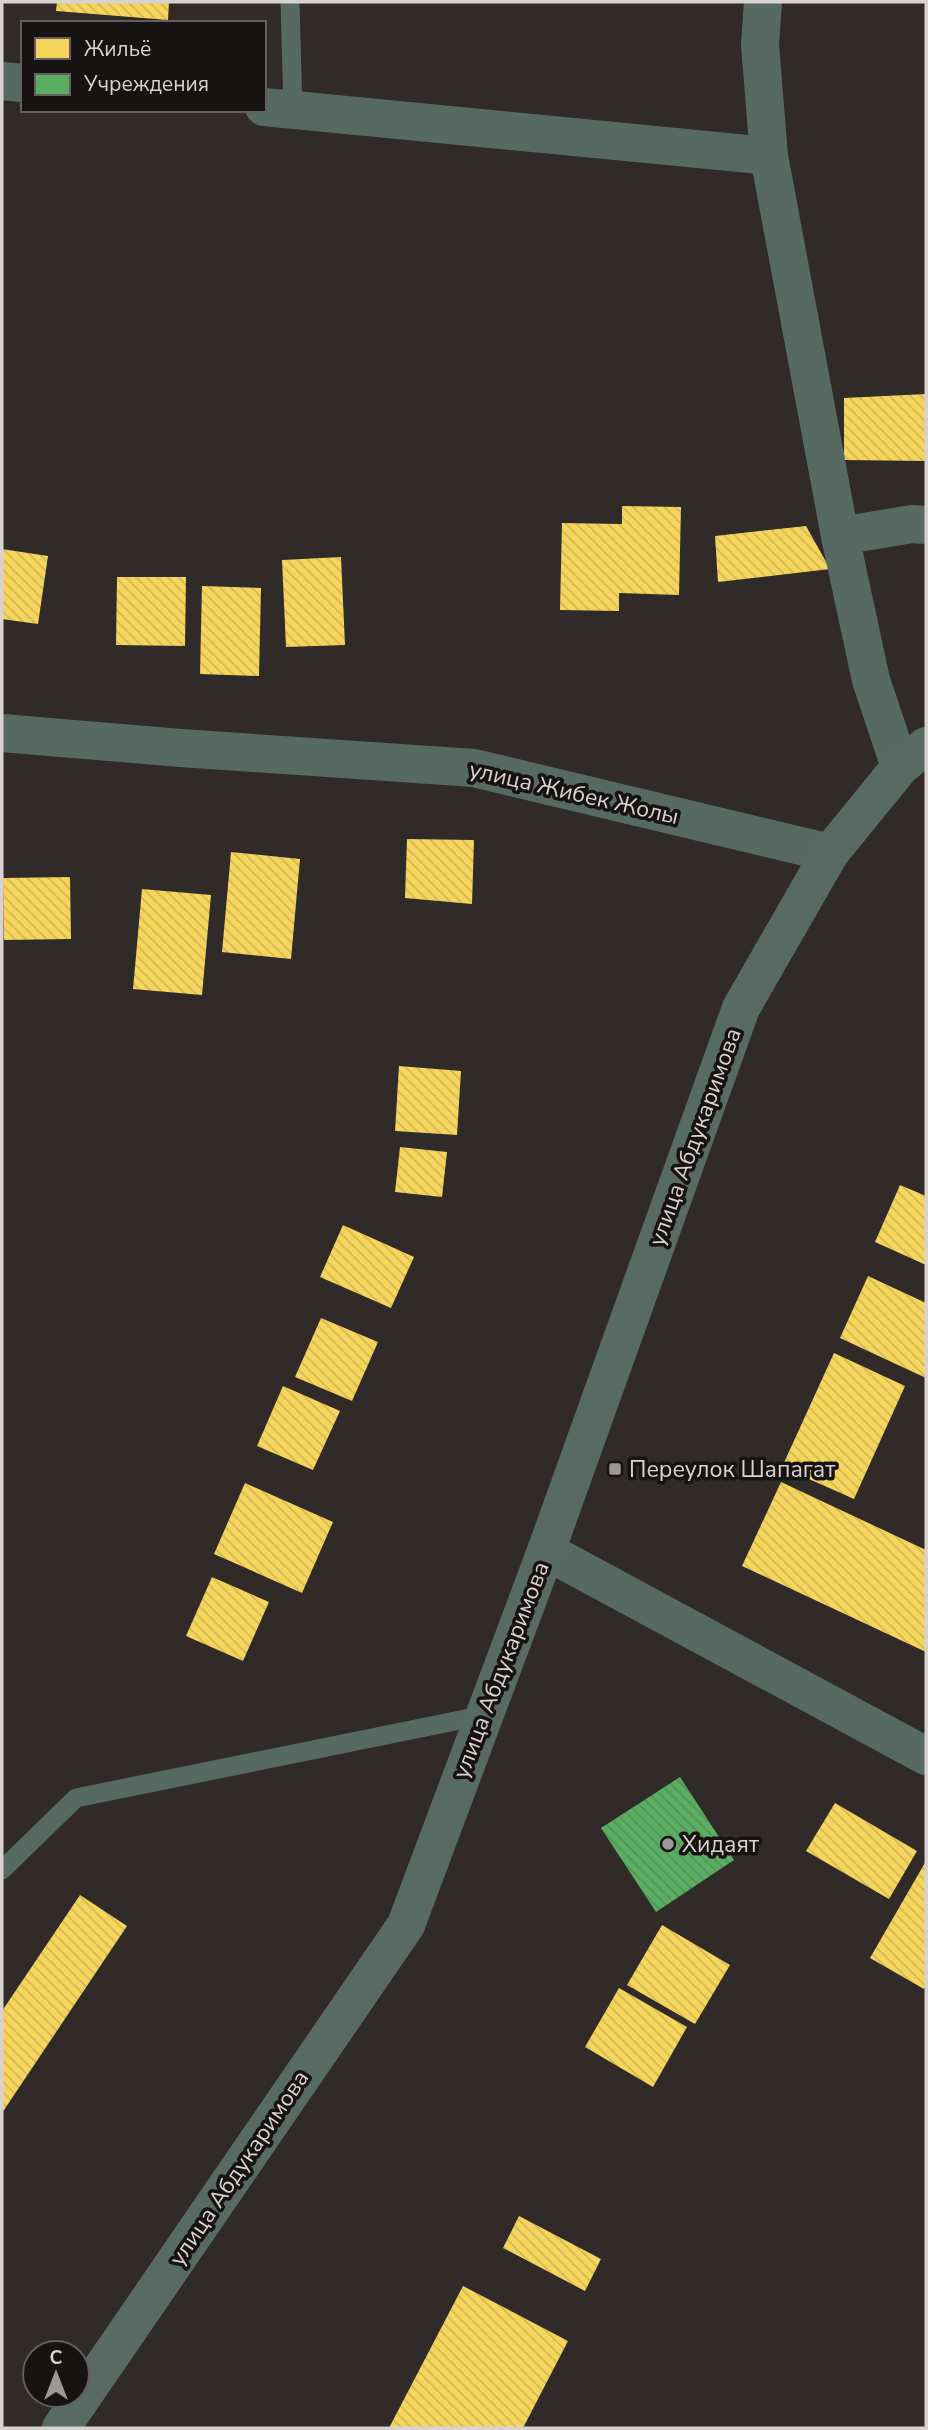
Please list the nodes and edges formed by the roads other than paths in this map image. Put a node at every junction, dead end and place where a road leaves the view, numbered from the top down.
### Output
1 (290, 2) edge
2 (763, 2) edge
3 (2, 81) edge
4 (21, 83) edge
5 (279, 108) edge
6 (769, 156) junction
7 (926, 525) edge
8 (839, 536) junction
9 (2, 733) edge
10 (913, 757) edge
11 (830, 853) junction
12 (546, 1551) junction
13 (485, 1715) junction
14 (926, 1756) edge
15 (2, 1870) edge
16 (61, 2428) edge

1 - 5 lane
2 - 6 street
3 - 4 street
5 - 6 street
6 - 8 street
7 - 8 street
8 - 10 street
9 - 11 street, улица Жибек Жолы
10 - 11 main road
11 - 12 main road, улица Абдукаримова
12 - 13 main road, улица Абдукаримова
12 - 14 street
13 - 15 lane
13 - 16 main road, улица Абдукаримова

